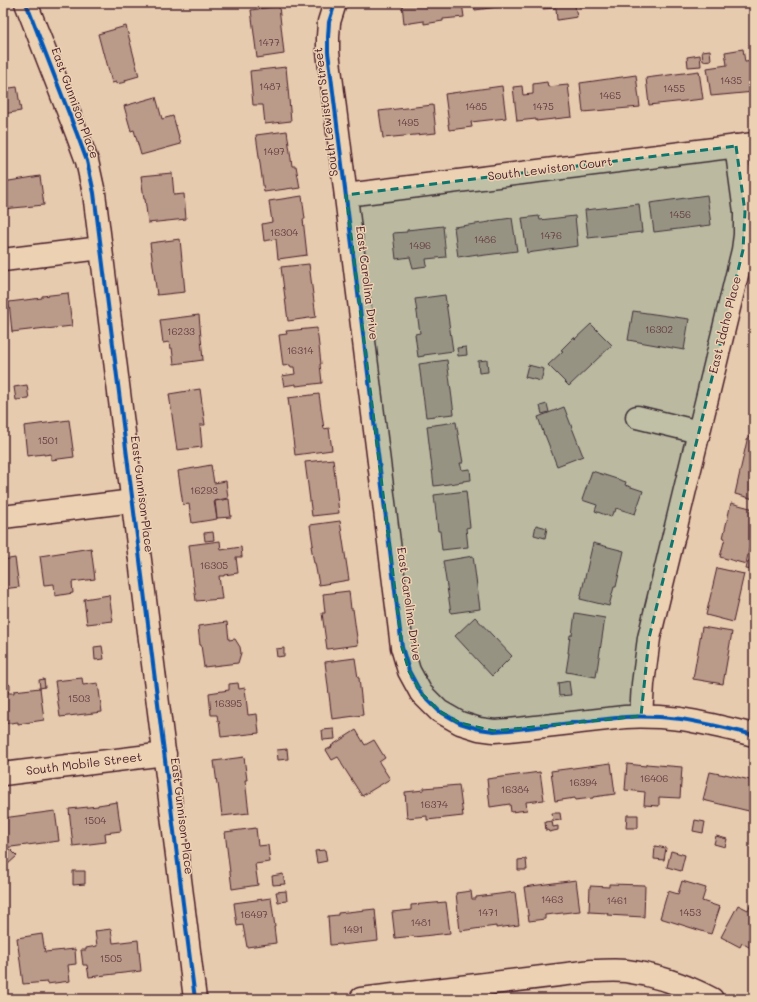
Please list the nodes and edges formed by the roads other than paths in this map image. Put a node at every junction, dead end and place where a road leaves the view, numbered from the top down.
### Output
1 (26, 3) edge
2 (335, 3) edge
3 (745, 145) edge
4 (346, 195) junction
5 (101, 248) junction
6 (3, 260) edge
7 (637, 417) dead end
8 (699, 432) junction
9 (133, 501) junction
10 (3, 517) edge
11 (641, 716) junction
12 (754, 735) edge
13 (165, 754) junction
14 (3, 774) edge
15 (195, 999) edge
16 (360, 999) edge
17 (712, 999) edge

1 - 5 street, East Gunnison Place
2 - 4 street, South Lewiston Street
3 - 4 street, South Lewiston Court
3 - 8 street, East Idaho Place
4 - 11 street, East Carolina Drive
5 - 6 street
5 - 9 street, East Gunnison Place
7 - 8 street
8 - 11 street, East Idaho Place
9 - 10 street
9 - 13 street, East Gunnison Place
11 - 12 street, East Carolina Drive
13 - 14 street, South Mobile Street
13 - 15 street, East Gunnison Place
16 - 17 street

